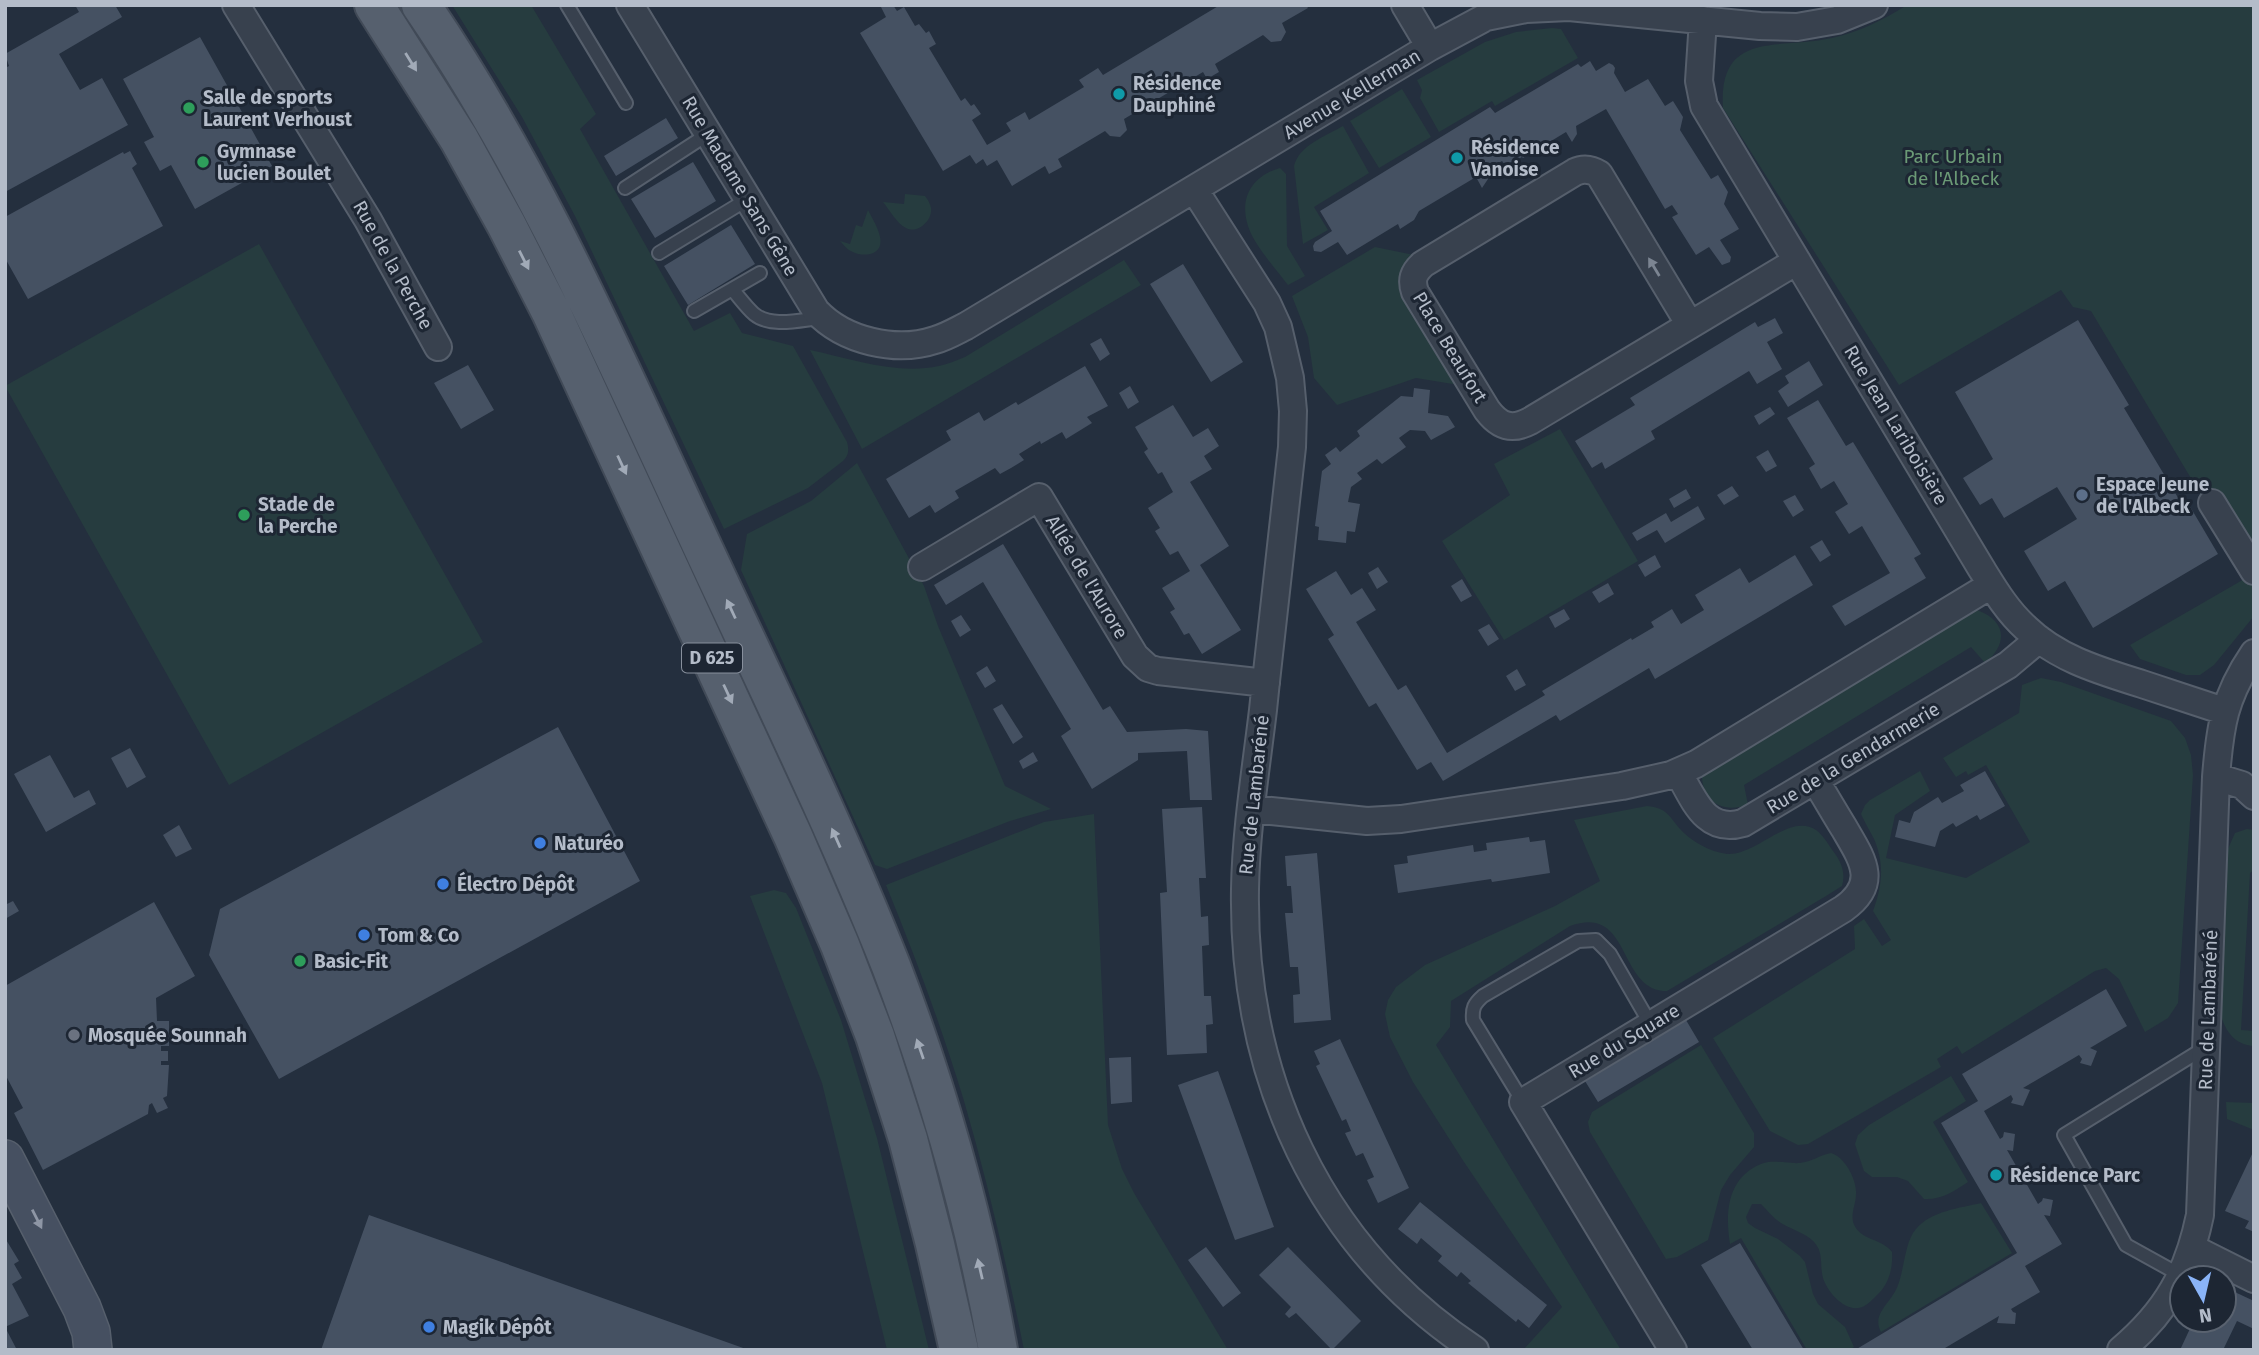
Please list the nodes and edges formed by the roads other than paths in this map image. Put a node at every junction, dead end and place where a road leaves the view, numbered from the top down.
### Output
1 (236, 5) edge
2 (374, 5) edge
3 (421, 5) edge
4 (567, 5) edge
5 (630, 5) edge
6 (1405, 5) edge
7 (1874, 5) edge
8 (1703, 20) junction
9 (1430, 47) junction
10 (626, 103) dead end
11 (708, 134) junction
12 (625, 188) dead end
13 (1194, 189) junction
14 (748, 199) junction
15 (659, 253) dead end
16 (1797, 261) junction
17 (760, 273) dead end
18 (732, 289) junction
19 (694, 310) dead end
20 (822, 318) junction
21 (1689, 325) junction
22 (872, 341) joint
23 (438, 347) dead end
24 (2212, 503) dead end
25 (922, 567) dead end
26 (2254, 571) edge
27 (1992, 584) junction
28 (2039, 639) junction
29 (2254, 653) edge
30 (1266, 683) junction
31 (2224, 711) junction
32 (1678, 772) junction
33 (2216, 777) junction
34 (1815, 780) junction
35 (2254, 796) edge
36 (1252, 809) junction
37 (1651, 1025) junction
38 (2206, 1046) junction
39 (1523, 1102) junction
40 (5, 1159) edge
41 (2192, 1248) junction
42 (2186, 1264) edge
43 (2168, 1268) edge
44 (2254, 1279) edge
45 (2168, 1299) edge
46 (93, 1350) edge
47 (959, 1350) edge
48 (998, 1350) edge
49 (1475, 1350) edge
50 (1673, 1350) edge
51 (2121, 1350) edge

1 - 23 street, Rue de la Perche
2 -> 47 main road, D 625
48 -> 3 main road, D 625
4 - 10 lane
5 - 11 street, Rue Madame Sans Gêne
6 - 9 street
7 - 8 street, Avenue Kellerman
8 - 9 street, Avenue Kellerman
8 - 16 street, Rue Jean Lariboisière
9 - 13 street, Avenue Kellerman
11 - 12 lane
11 - 14 street, Rue Madame Sans Gêne
13 - 22 street, Avenue Kellerman
13 - 30 street, Rue de Lambaréné
14 - 15 lane
14 - 20 street, Rue Madame Sans Gêne
16 - 21 street, Place Beaufort
16 - 27 street, Rue Jean Lariboisière
17 - 18 lane
18 - 19 lane
18 - 20 lane
20 - 22 street, Rue Madame Sans Gêne
21 -> 21 street, Place Beaufort
24 - 26 street
25 - 30 street, Allée de l'Aurore
27 - 28 street, Rue Jean Lariboisière
27 - 32 street
28 - 31 street, Rue Jean Lariboisière
28 - 34 street, Rue de la Gendarmerie
29 - 31 street, Rue de Lambaréné
30 - 36 street, Rue de Lambaréné
31 - 33 street, Rue de Lambaréné
32 - 34 street, Rue de la Gendarmerie
32 - 36 street
33 - 35 street
33 - 38 street, Rue de Lambaréné
34 - 37 street, Rue du Square
36 - 49 street, Rue de Lambaréné
37 - 39 street, Rue du Square
37 - 39 lane
38 - 41 street, Rue de Lambaréné
38 - 43 lane
39 - 50 street
40 -> 46 street
41 - 42 street, Rue de Lambaréné
41 - 44 street
45 - 51 street, Rue de Lambaréné

